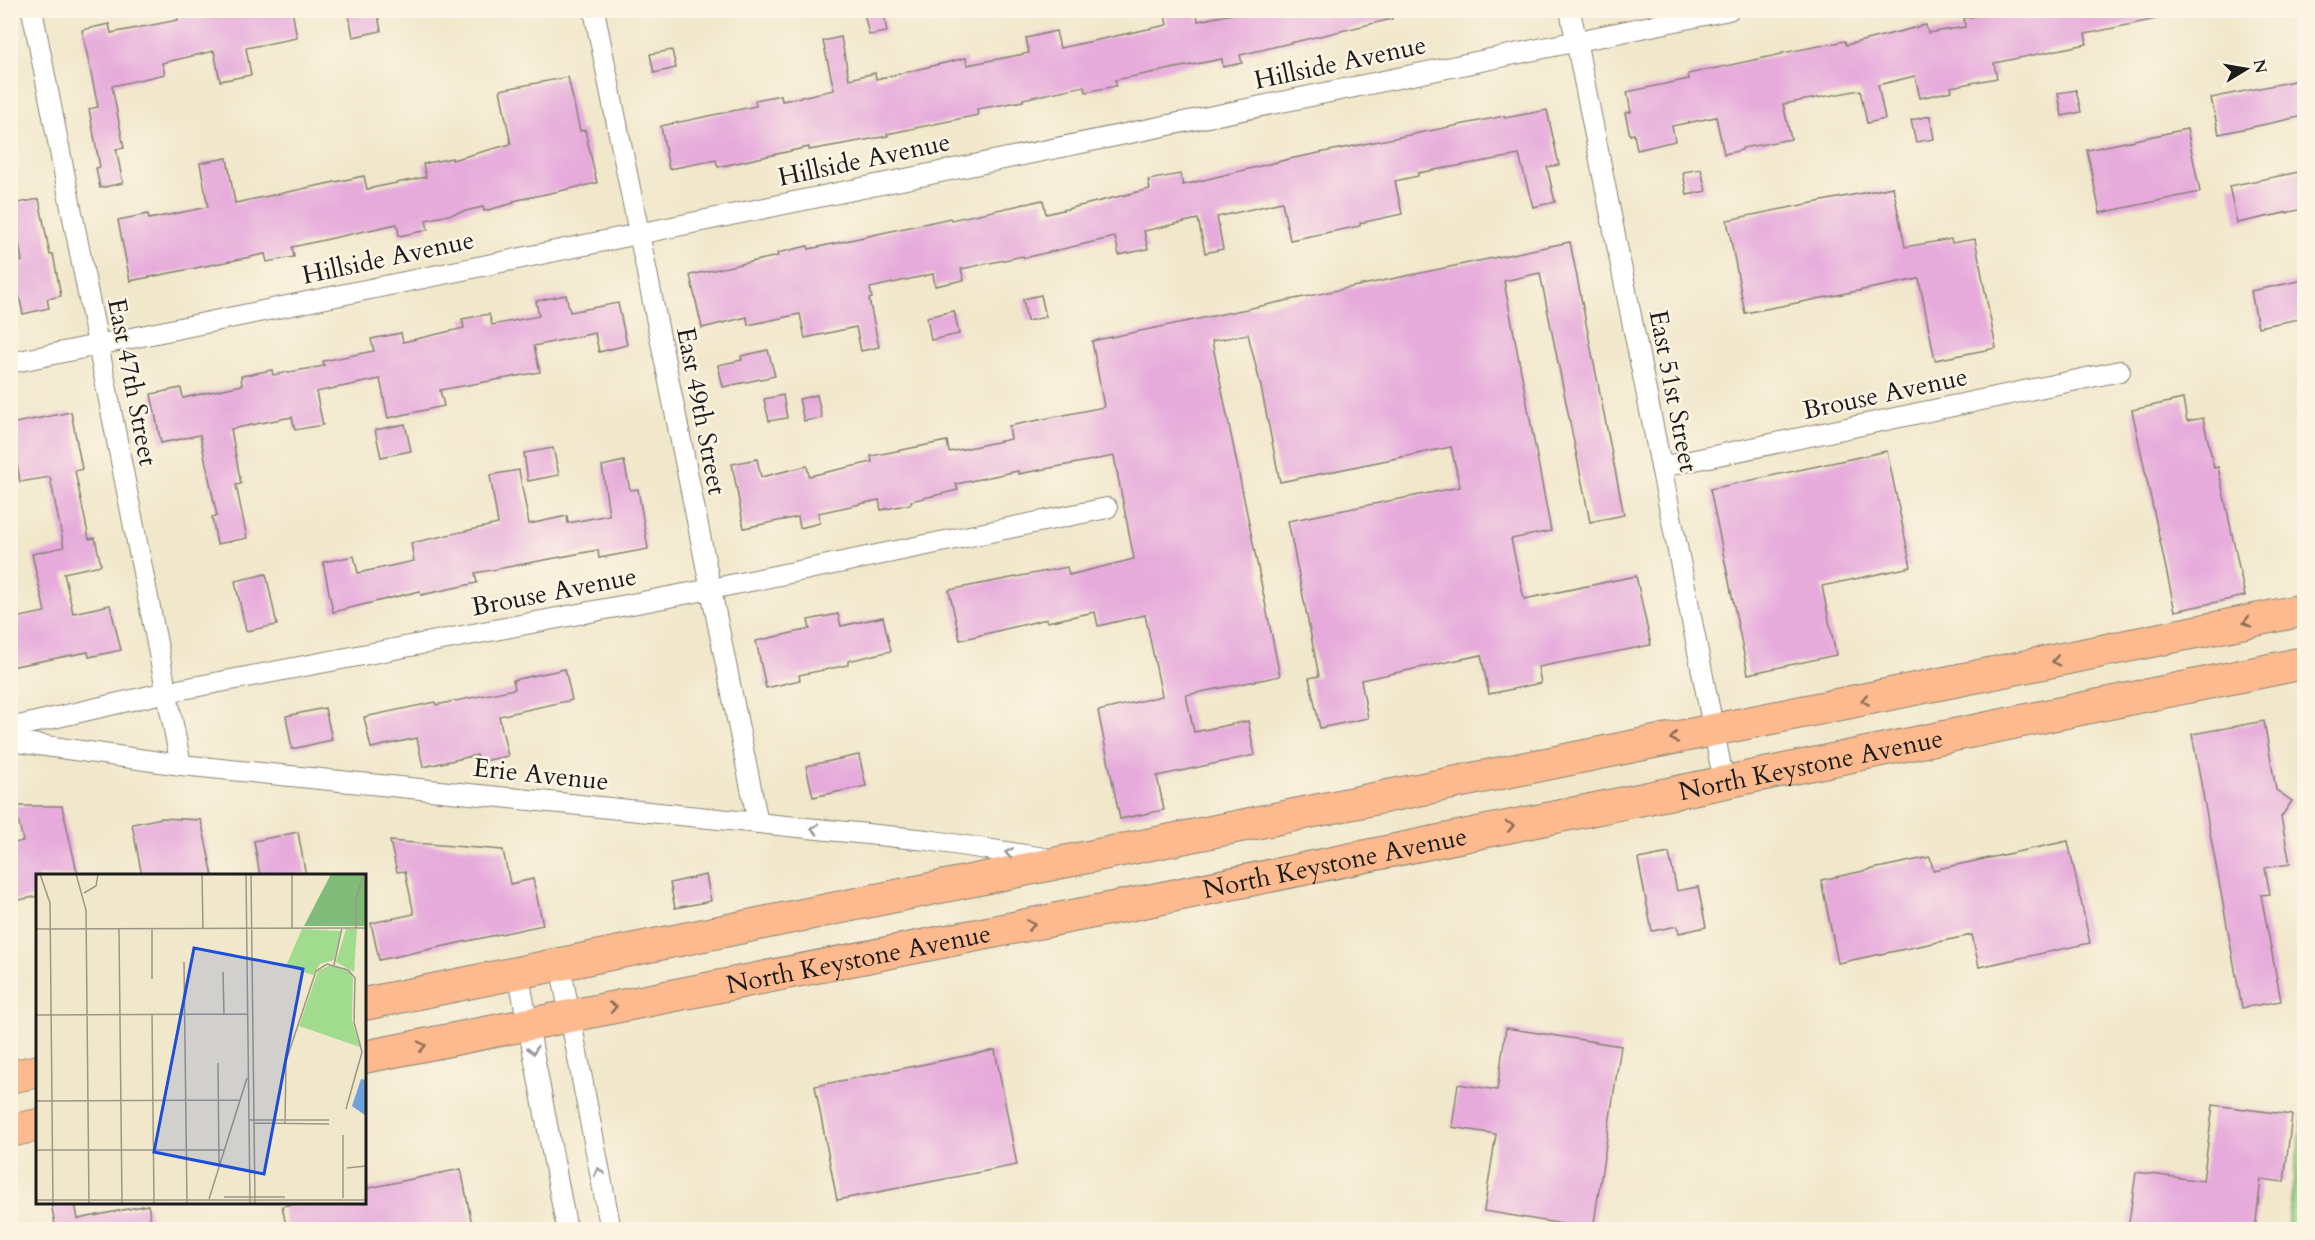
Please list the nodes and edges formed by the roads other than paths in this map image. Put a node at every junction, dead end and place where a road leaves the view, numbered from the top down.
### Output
1 (32, 10) edge
2 (594, 10) edge
3 (1570, 10) edge
4 (1729, 10) edge
5 (1577, 42) junction
6 (639, 233) junction
7 (98, 345) junction
8 (10, 363) edge
9 (2120, 371) dead end
10 (1661, 467) junction
11 (1107, 508) dead end
12 (711, 589) junction
13 (2304, 610) edge
14 (2304, 663) edge
15 (167, 692) junction
16 (10, 728) edge
17 (1714, 730) junction
18 (10, 741) edge
19 (181, 765) junction
20 (1724, 782) junction
21 (758, 823) junction
22 (1066, 862) junction
23 (560, 964) junction
24 (518, 972) junction
25 (366, 1004) edge
26 (570, 1015) junction
27 (528, 1024) junction
28 (366, 1058) edge
29 (36, 1071) edge
30 (10, 1077) edge
31 (36, 1125) edge
32 (10, 1131) edge
33 (567, 1230) edge
34 (610, 1230) edge

1 - 7 street, East 47th Street
2 - 6 street, East 49th Street
3 - 5 street, East 51st Street
4 - 5 street, Hillside Avenue
5 - 6 street, Hillside Avenue
5 - 10 street, East 51st Street
6 - 7 street, Hillside Avenue
6 - 12 street, East 49th Street
7 - 8 street, Hillside Avenue
7 - 15 street, East 47th Street
9 - 10 street, Brouse Avenue
10 - 17 street, East 51st Street
11 - 12 street, Brouse Avenue
12 - 15 street, Brouse Avenue
12 - 21 street, East 49th Street
13 -> 17 main road, North Keystone Avenue
14 - 20 main road, North Keystone Avenue
15 - 16 street, Brouse Avenue
15 - 19 street, East 47th Street
17 - 20 street, East 51st Street
17 -> 22 main road, North Keystone Avenue
18 - 19 street, Erie Avenue
19 - 21 street, Erie Avenue
26 -> 20 main road, North Keystone Avenue
22 -> 21 street, Erie Avenue
22 - 23 main road, North Keystone Avenue
23 - 24 main road, North Keystone Avenue
23 - 26 street
24 - 25 main road, North Keystone Avenue
24 - 27 street
26 - 27 main road, North Keystone Avenue
34 -> 26 street
28 -> 27 main road, North Keystone Avenue
27 -> 33 street
29 - 30 main road
31 - 32 main road

